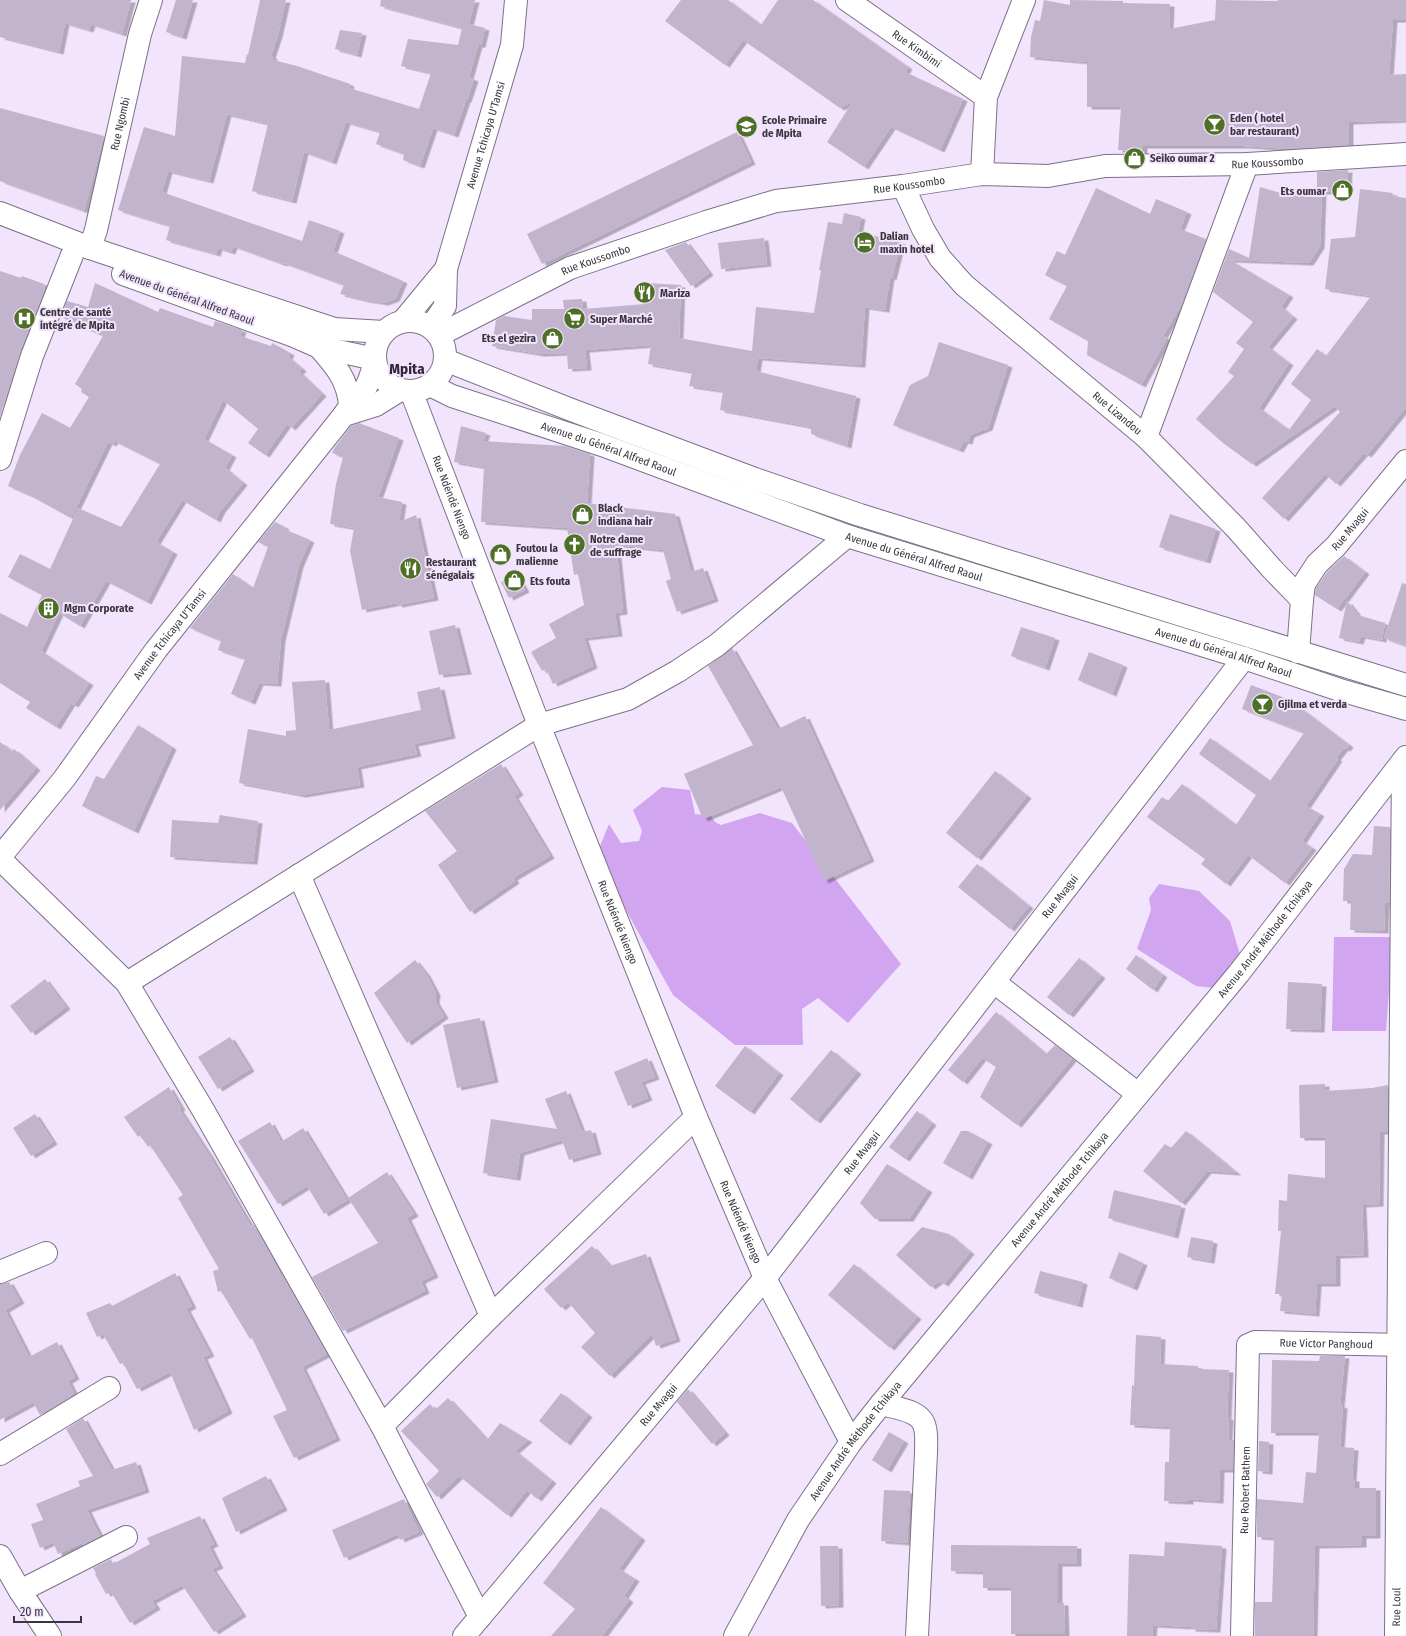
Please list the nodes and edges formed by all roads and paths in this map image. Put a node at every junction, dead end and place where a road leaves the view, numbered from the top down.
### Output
1 (151, 0) edge
2 (516, 0) edge
3 (848, 0) edge
4 (1024, 0) edge
5 (986, 97) junction
6 (1406, 154) edge
7 (1247, 164) junction
8 (982, 174) junction
9 (903, 186) junction
10 (0, 213) edge
11 (0, 229) edge
12 (81, 251) junction
13 (446, 269) junction
14 (403, 321) junction
15 (435, 331) junction
16 (384, 332) junction
17 (319, 347) junction
18 (375, 360) junction
19 (445, 360) junction
20 (414, 389) junction
21 (347, 410) junction
22 (1146, 437) junction
23 (0, 459) edge
24 (1406, 461) edge
25 (847, 536) junction
26 (1302, 600) junction
27 (1298, 652) junction
28 (1244, 658) junction
29 (1406, 685) edge
30 (1406, 709) edge
31 (540, 725) junction
32 (1404, 759) edge
33 (0, 858) edge
34 (299, 875) junction
35 (994, 982) junction
36 (127, 983) junction
37 (1138, 1094) junction
38 (696, 1117) junction
39 (46, 1253) dead end
40 (0, 1272) edge
41 (765, 1278) junction
42 (491, 1316) junction
43 (1248, 1345) joint
44 (1402, 1345) edge
45 (109, 1388) dead end
46 (881, 1404) junction
47 (382, 1426) junction
48 (851, 1442) junction
49 (0, 1454) edge
50 (126, 1537) dead end
51 (0, 1556) edge
52 (20, 1592) junction
53 (480, 1617) junction
54 (50, 1636) edge
55 (464, 1636) edge
56 (735, 1636) edge
57 (918, 1636) edge
58 (1242, 1636) edge
59 (1396, 1636) edge

1 - 12 street, Rue Ngombi
2 - 13 street, Avenue Tchicaya U'Tamsi
3 - 5 street, Rue Kimbimi
4 - 5 street
5 - 8 street
6 - 7 street, Rue Koussombo
7 - 8 street, Rue Koussombo
7 - 22 street
8 - 9 street, Rue Koussombo
9 - 15 street, Rue Koussombo
9 - 22 street, Rue Lizandou
10 - 12 street
11 - 12 street, Avenue du Général Alfred Raoul
12 - 16 street
12 - 17 street, Avenue du Général Alfred Raoul
12 - 23 street, Rue Ngombi
13 - 14 street
13 - 15 street
14 - 15 street
14 - 16 street
15 - 19 street
16 - 18 street
17 - 18 street, Avenue du Général Alfred Raoul
17 - 21 street
18 - 20 street
18 - 21 street, Avenue Tchicaya U'Tamsi
19 - 20 street
19 - 27 street, Avenue du Général Alfred Raoul
20 - 21 street
20 - 25 street, Avenue du Général Alfred Raoul
20 - 31 street, Rue Ndéndé Niengo
21 - 33 street, Avenue Tchicaya U'Tamsi
22 - 26 street, Rue Lizandou
24 - 26 street, Rue Mvagui
25 - 28 street, Avenue du Général Alfred Raoul
25 - 31 street
26 - 27 street
27 - 29 street, Avenue du Général Alfred Raoul
28 - 30 street, Avenue du Général Alfred Raoul
28 - 35 street, Rue Mvagui
31 - 34 street
31 - 38 street, Rue Ndéndé Niengo
32 - 37 street, Avenue André Méthode Tchikaya
32 - 44 street, Rue Loul
33 - 36 street
34 - 36 street
34 - 42 street
35 - 37 street
35 - 41 street, Rue Mvagui
36 - 47 street
37 - 46 street, Avenue André Méthode Tchikaya
38 - 41 street, Rue Ndéndé Niengo
38 - 42 street
39 - 40 street
41 - 48 street, Rue Ndéndé Niengo
41 - 53 street, Rue Mvagui
42 - 47 street
43 - 44 street, Rue Victor Panghoud
43 - 58 street, Rue Robert Bathem
44 - 59 street, Rue Loul
45 - 49 street
46 - 48 street, Avenue André Méthode Tchikaya
46 - 57 street
47 - 53 street
48 - 56 street, Avenue André Méthode Tchikaya
50 - 52 street
51 - 52 street
52 - 54 street
53 - 55 street, Rue Mvagui

